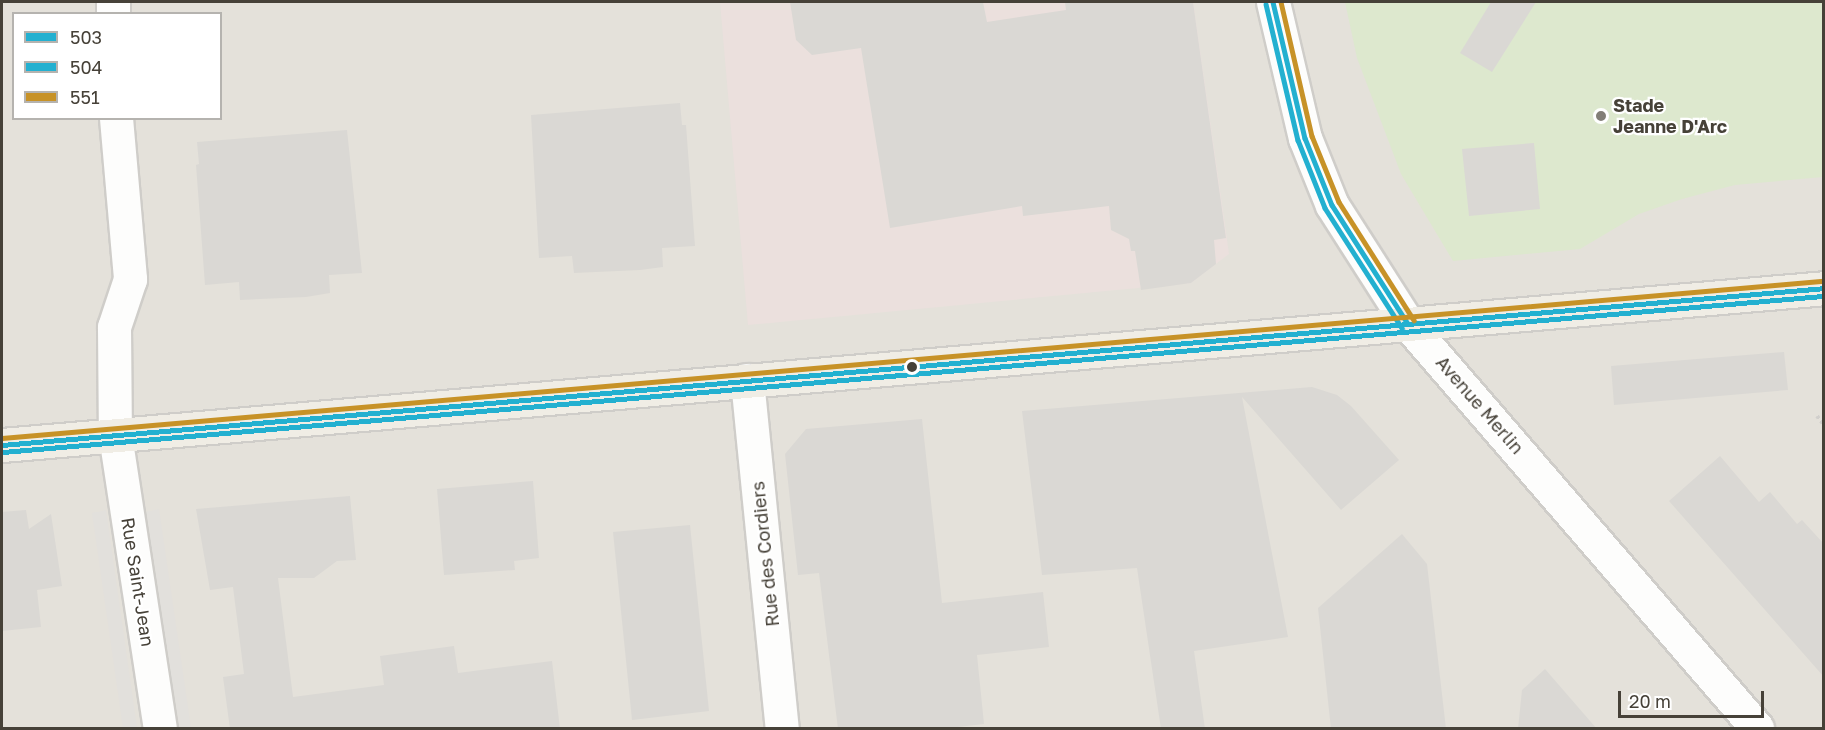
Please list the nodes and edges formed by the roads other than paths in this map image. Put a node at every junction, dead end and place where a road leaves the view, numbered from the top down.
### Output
1 (1273, 2) edge
2 (116, 120) edge
3 (1824, 288) edge
4 (1408, 324) junction
5 (747, 380) junction
6 (115, 435) junction
7 (2, 445) edge
8 (160, 729) edge
9 (782, 729) edge
10 (1758, 729) edge

1 - 4 street, Avenue Merlin
2 - 6 street, Rue Saint-Jean
3 - 4 main road
4 - 5 main road
4 - 10 street, Avenue Merlin
5 - 6 main road
5 - 9 street, Rue des Cordiers
6 - 7 main road
6 - 8 street, Rue Saint-Jean

